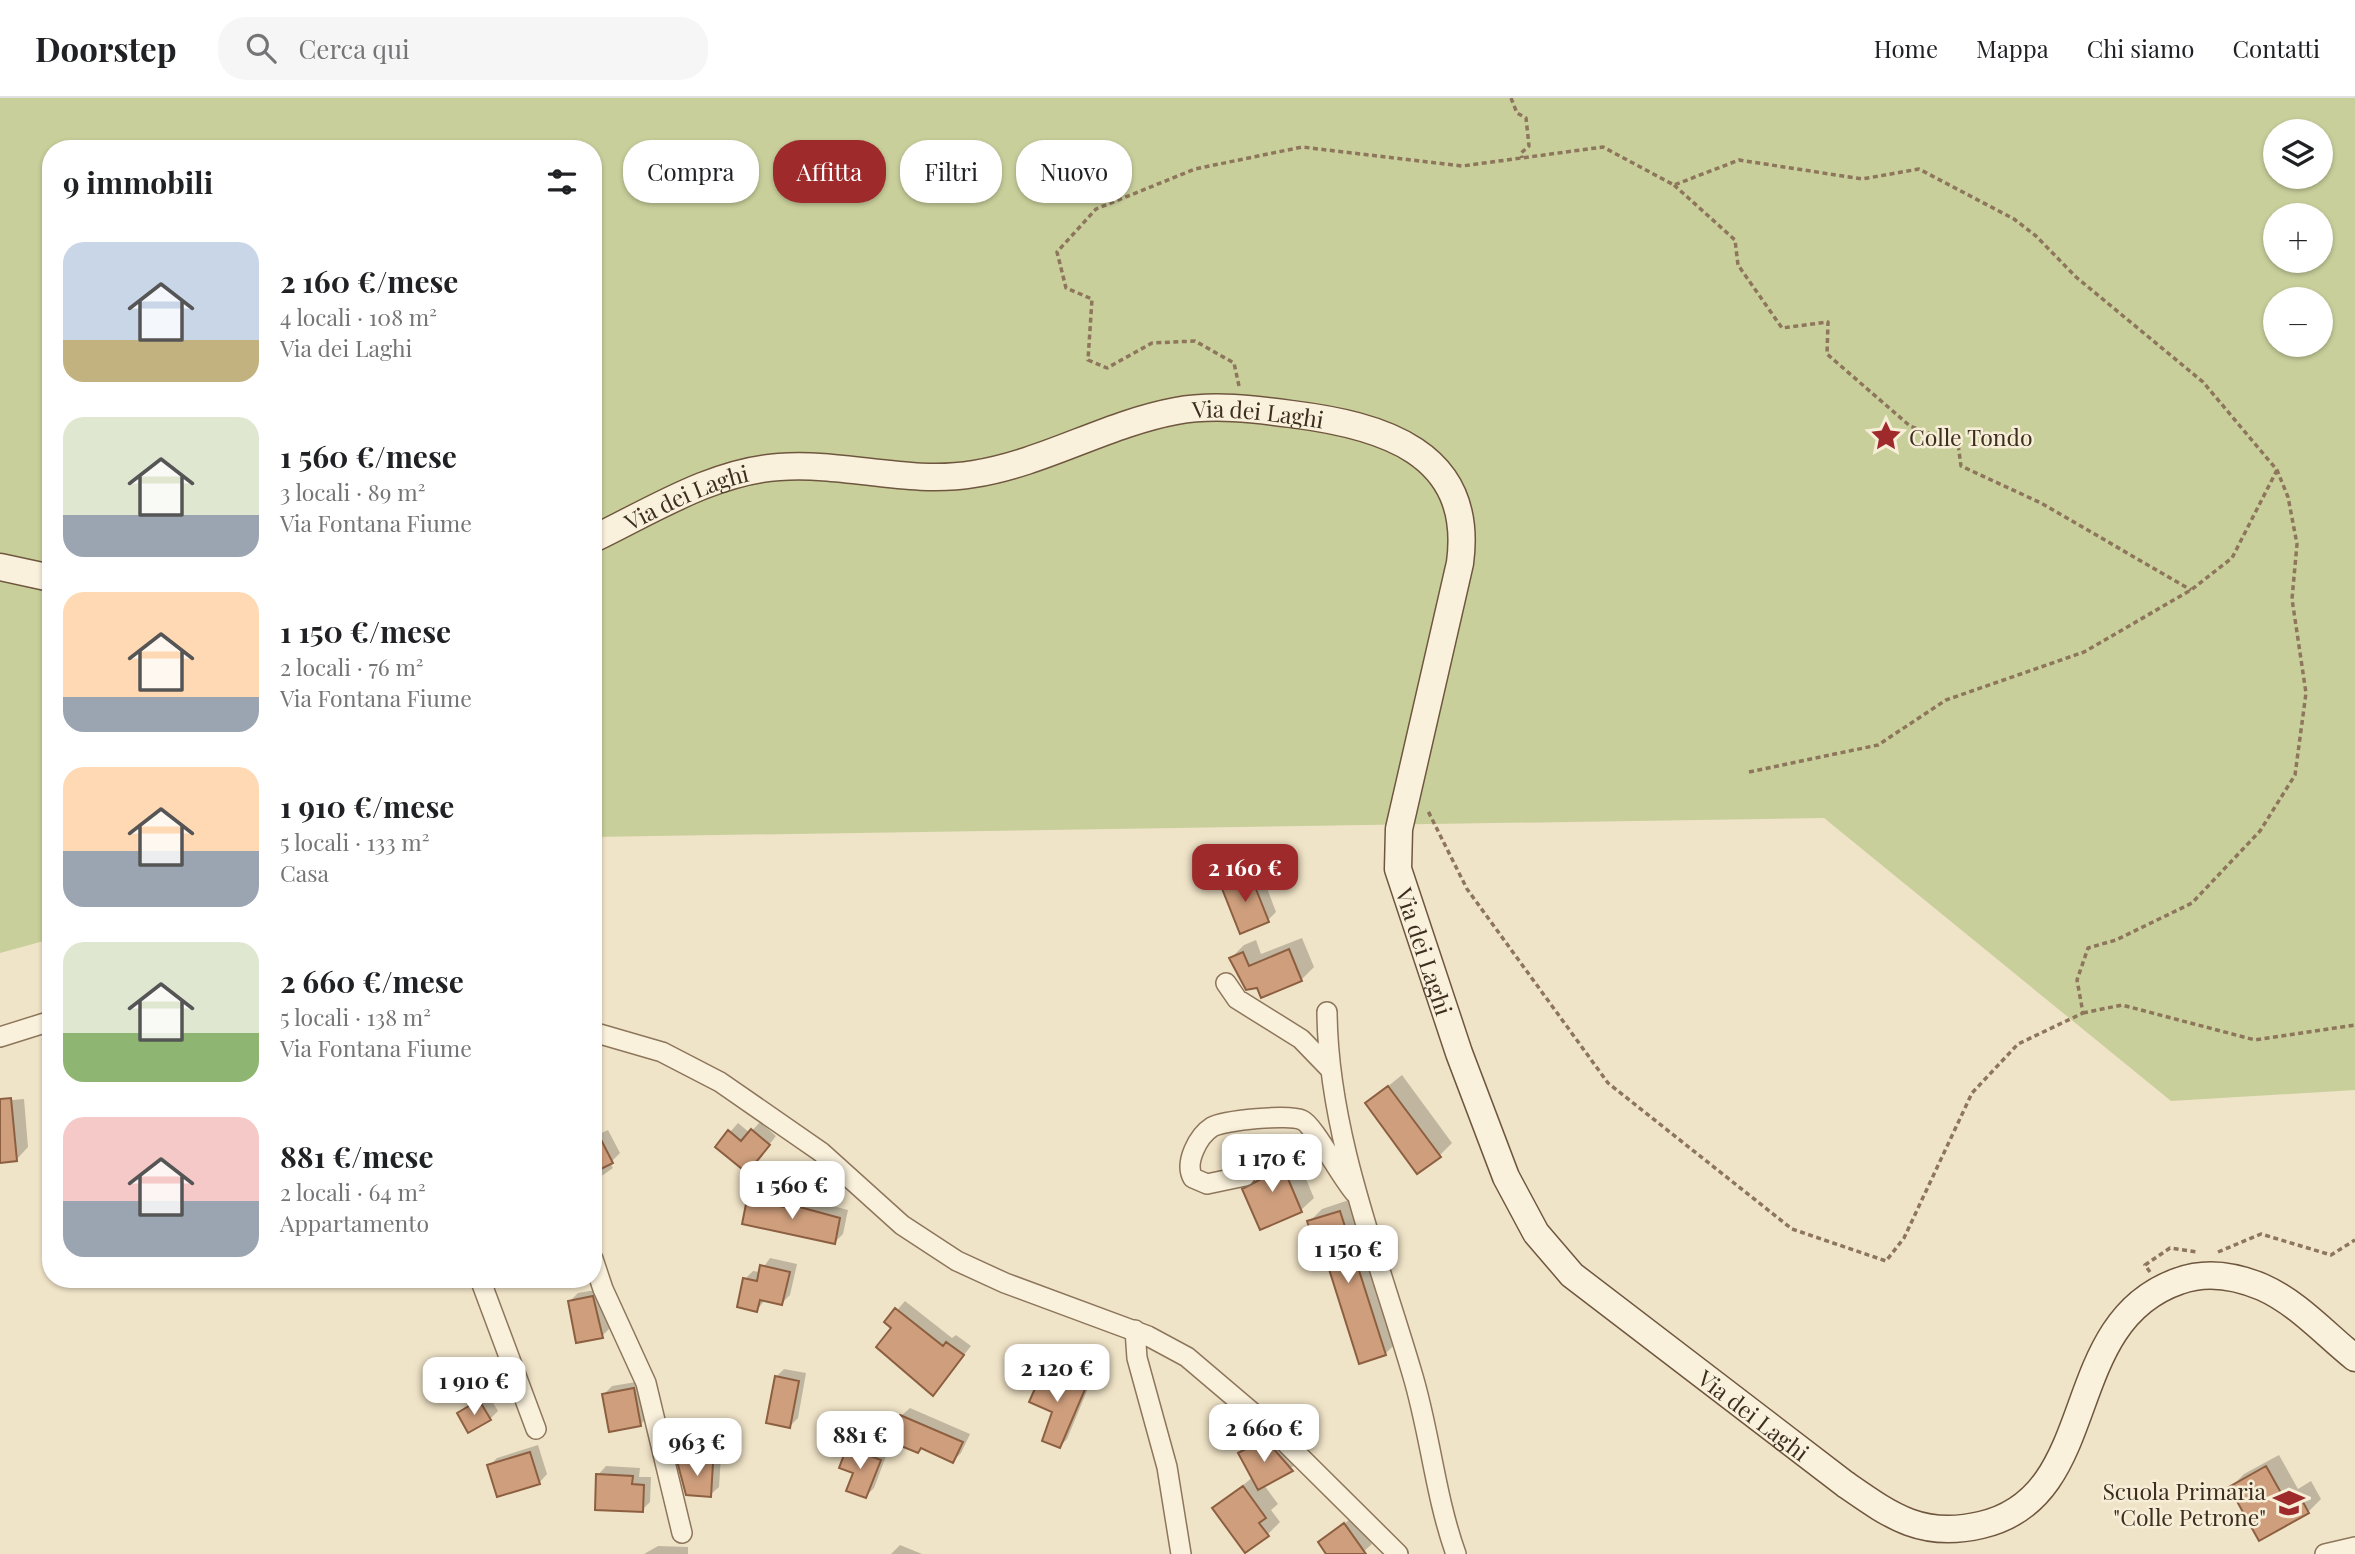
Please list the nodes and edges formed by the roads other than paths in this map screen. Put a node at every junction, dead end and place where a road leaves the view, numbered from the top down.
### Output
1 (602, 535) edge
2 (0, 567) edge
3 (42, 576) edge
4 (1226, 983) dead end
5 (1327, 1012) dead end
6 (42, 1024) edge
7 (602, 1035) edge
8 (0, 1037) edge
9 (1331, 1071) junction
10 (1245, 1176) dead end
11 (1358, 1197) junction
12 (602, 1286) edge
13 (483, 1288) edge
14 (1129, 1328) junction
15 (2355, 1358) edge
16 (536, 1429) dead end
17 (682, 1533) dead end
18 (2355, 1547) edge
19 (1181, 1554) edge
20 (1398, 1554) edge
21 (1456, 1554) edge
22 (2325, 1554) edge

1 - 15 main road, Via dei Laghi
2 - 3 main road
4 - 9 street
5 - 9 street
6 - 8 street
7 - 14 street
9 - 11 street
10 - 11 street
11 - 21 street
12 - 17 street
13 - 16 street
14 - 19 street
14 - 20 street
18 - 22 street

